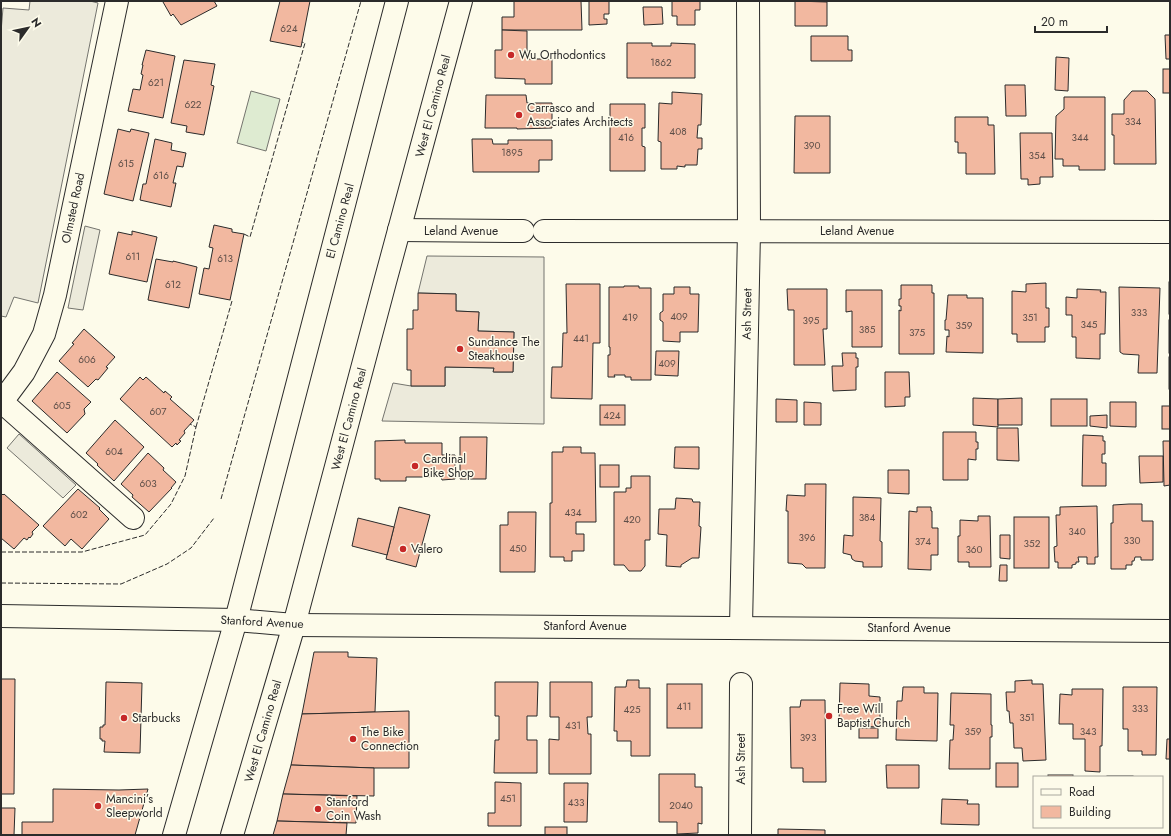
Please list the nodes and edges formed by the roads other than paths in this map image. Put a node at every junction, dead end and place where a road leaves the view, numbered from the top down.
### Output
1 (117, 1) edge
2 (397, 1) edge
3 (461, 1) edge
4 (748, 1) edge
5 (399, 230) junction
6 (522, 231) dead end
7 (544, 231) dead end
8 (749, 231) junction
9 (1170, 232) edge
10 (2, 402) edge
11 (133, 518) dead end
12 (1, 616) edge
13 (236, 620) junction
14 (294, 625) junction
15 (741, 627) junction
16 (1170, 631) edge
17 (741, 684) dead end
18 (174, 835) edge
19 (232, 835) edge
20 (740, 835) edge

1 - 10 street, Olmsted Road
2 - 13 street, El Camino Real
3 - 5 street, West El Camino Real
4 - 8 street, Ash Street
5 - 6 street, Leland Avenue
5 - 14 street, West El Camino Real
7 - 8 street, Leland Avenue
8 - 9 street, Leland Avenue
8 - 15 street, Ash Street
10 - 11 street
12 - 13 street, Stanford Avenue
13 - 14 street, Stanford Avenue
13 - 18 street
14 - 15 street, Stanford Avenue
14 - 19 street, West El Camino Real
15 - 16 street, Stanford Avenue
17 - 20 street, Ash Street

